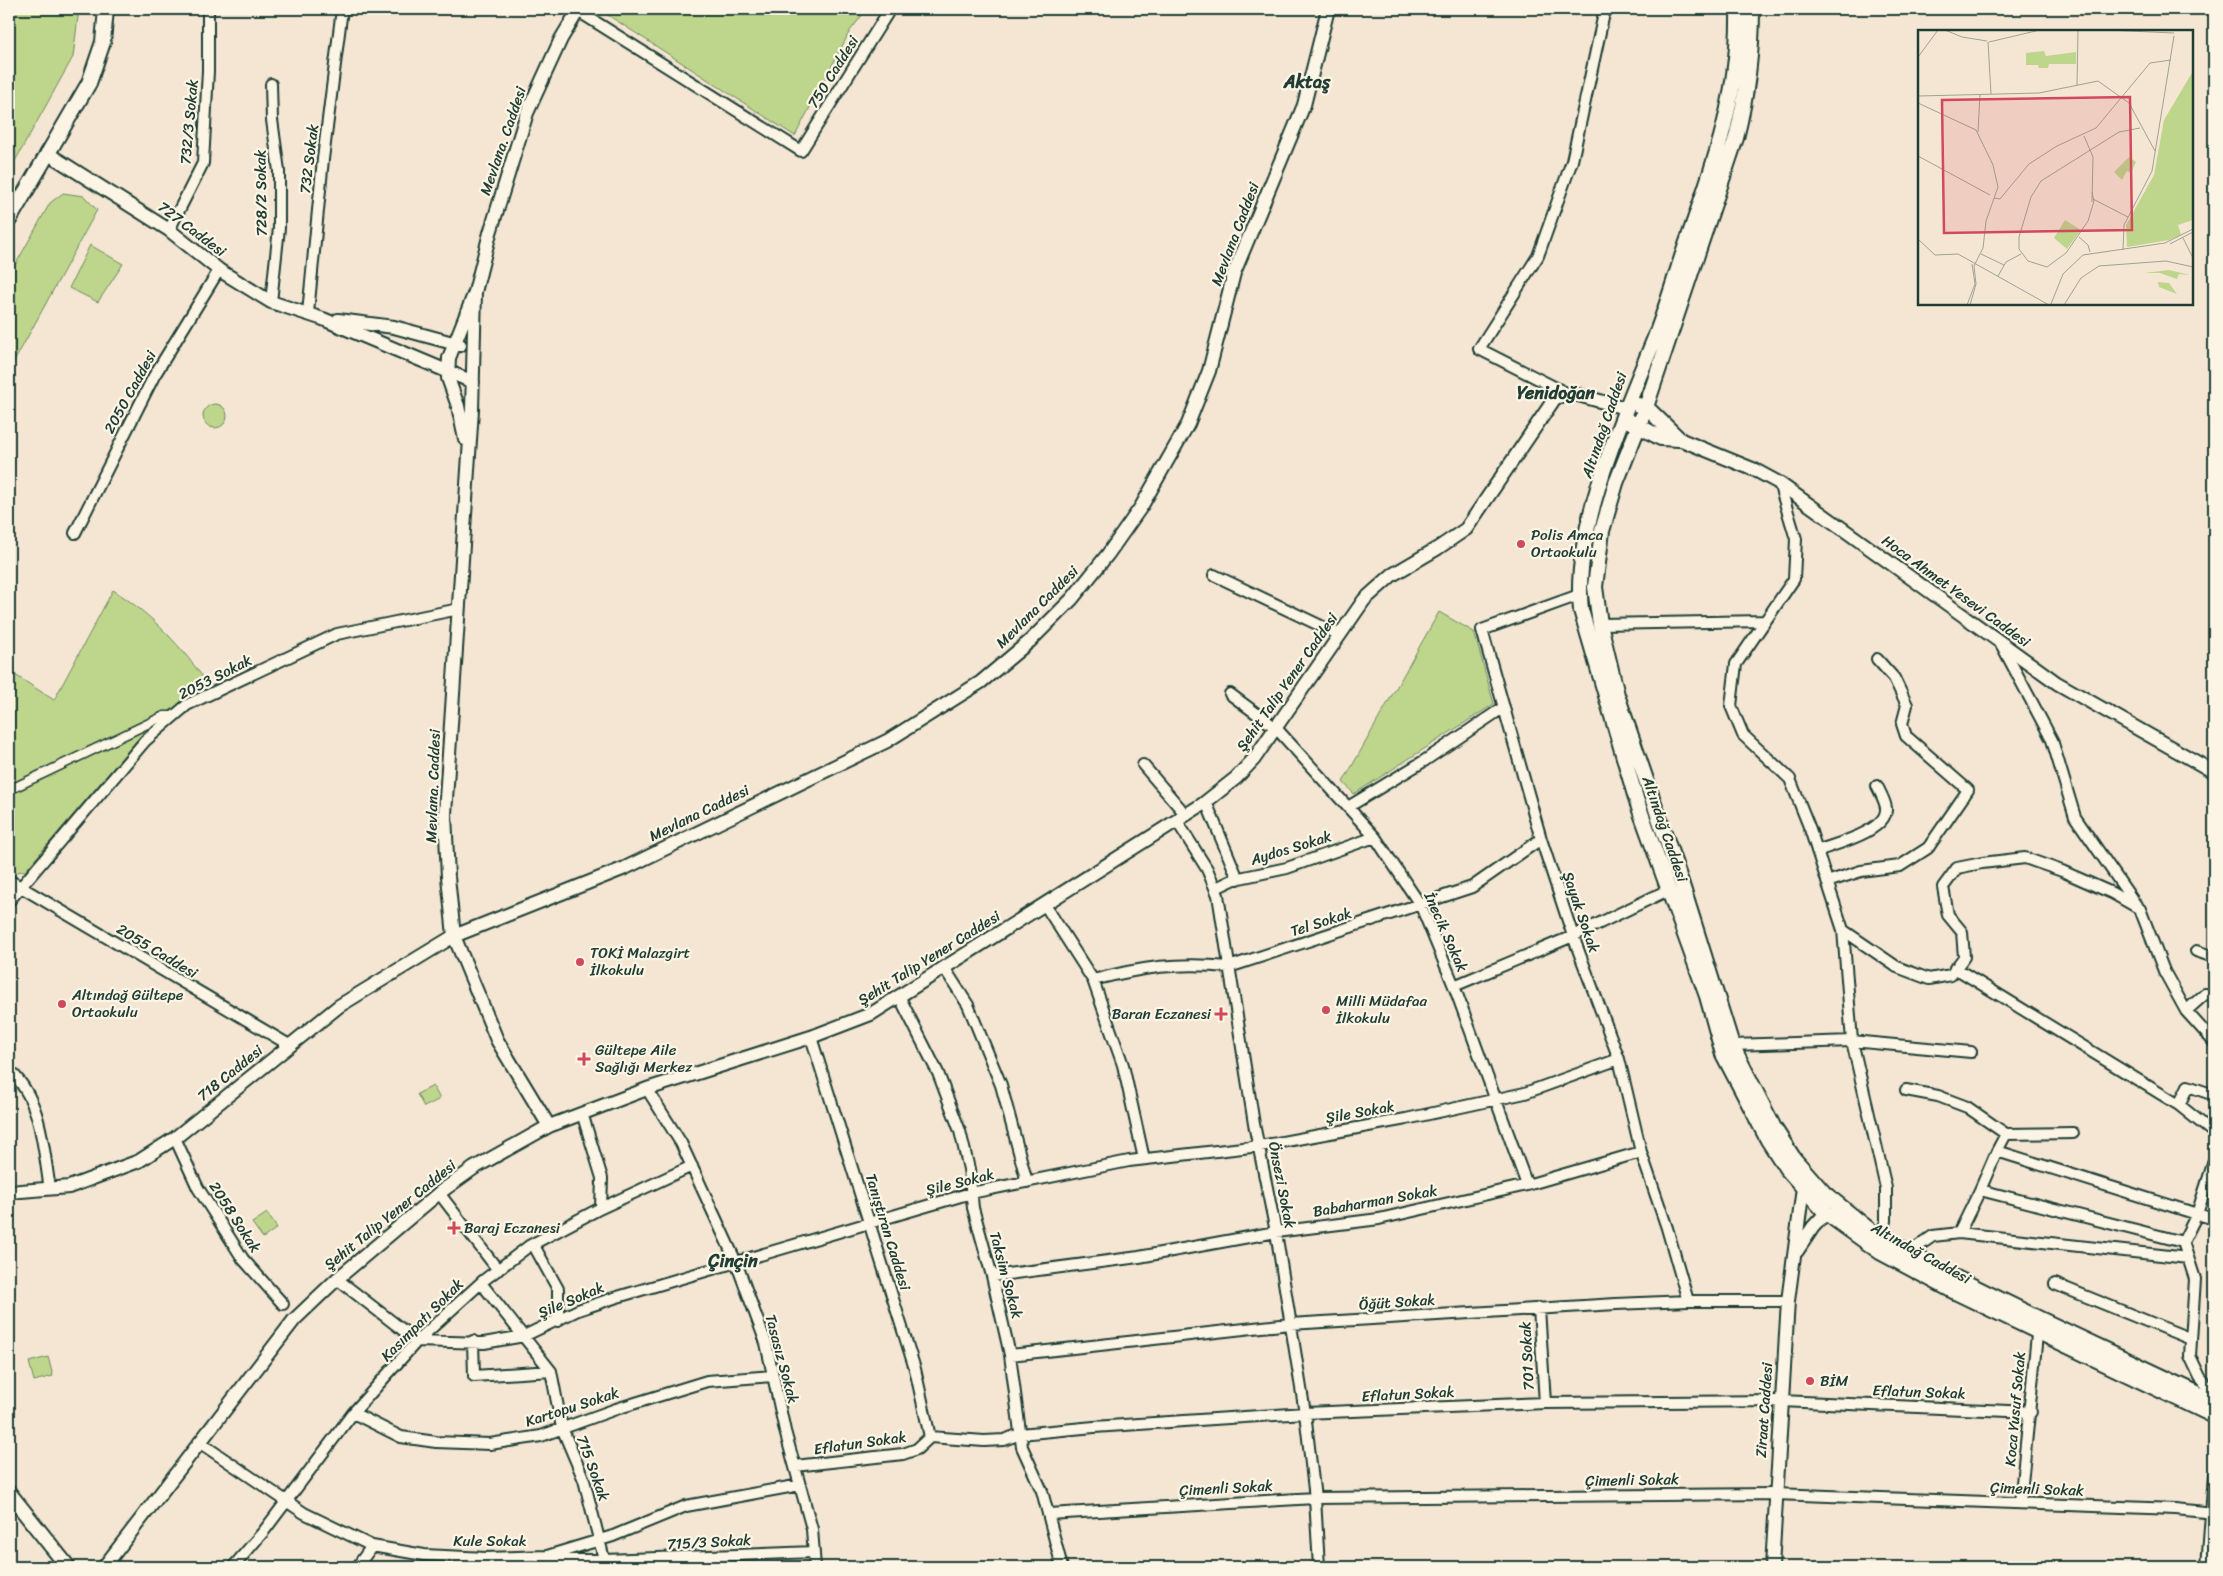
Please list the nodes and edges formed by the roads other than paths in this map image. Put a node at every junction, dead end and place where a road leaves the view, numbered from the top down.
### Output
1 (106, 9) edge
2 (208, 9) edge
3 (342, 9) edge
4 (890, 9) edge
5 (1328, 9) edge
6 (1605, 9) edge
7 (1738, 9) edge
8 (1752, 9) edge
9 (578, 10) edge
10 (271, 84) dead end
11 (47, 153) junction
12 (9, 220) edge
13 (169, 230) junction
14 (219, 270) junction
15 (476, 292) junction
16 (271, 302) junction
17 (308, 313) junction
18 (323, 319) junction
19 (454, 344) junction
20 (473, 345) junction
21 (447, 372) junction
22 (473, 382) junction
23 (1566, 393) junction
24 (1646, 407) junction
25 (1625, 409) junction
26 (1637, 426) junction
27 (1679, 439) junction
28 (468, 453) junction
29 (1779, 483) junction
30 (75, 533) dead end
31 (1214, 574) dead end
32 (1579, 595) junction
33 (459, 609) junction
34 (1764, 621) junction
35 (1600, 624) junction
36 (1340, 635) junction
37 (2000, 642) junction
38 (1877, 659) dead end
39 (1230, 694) dead end
40 (1504, 707) junction
41 (174, 716) junction
42 (1276, 728) junction
43 (1143, 765) dead end
44 (2214, 772) edge
45 (1877, 786) dead end
46 (9, 790) edge
47 (1206, 802) junction
48 (1348, 807) junction
49 (1181, 818) junction
50 (1375, 837) junction
51 (1541, 839) junction
52 (1817, 851) junction
53 (1238, 879) junction
54 (9, 880) edge
55 (1827, 882) junction
56 (21, 886) junction
57 (1216, 888) junction
58 (1668, 890) junction
59 (9, 901) edge
60 (1045, 905) junction
61 (1421, 906) junction
62 (2140, 909) junction
63 (1843, 930) junction
64 (454, 936) junction
65 (1573, 936) junction
66 (2196, 951) dead end
67 (2214, 957) edge
68 (1230, 967) junction
69 (1955, 968) junction
70 (944, 969) junction
71 (1093, 980) junction
72 (1454, 986) junction
73 (2214, 995) edge
74 (900, 998) junction
75 (2186, 1010) junction
76 (811, 1037) junction
77 (1852, 1041) junction
78 (2214, 1042) edge
79 (1732, 1045) junction
80 (291, 1046) junction
81 (1971, 1052) dead end
82 (1619, 1059) junction
83 (9, 1070) edge
84 (647, 1089) junction
85 (1906, 1090) dead end
86 (2214, 1094) edge
87 (1496, 1100) junction
88 (2179, 1105) junction
89 (582, 1113) junction
90 (549, 1126) junction
91 (2073, 1133) dead end
92 (2214, 1133) edge
93 (2006, 1134) junction
94 (176, 1138) junction
95 (1260, 1146) junction
96 (1641, 1152) junction
97 (1997, 1152) junction
98 (1144, 1159) junction
99 (2214, 1160) edge
100 (692, 1166) junction
101 (1027, 1182) junction
102 (1527, 1185) junction
103 (1803, 1188) junction
104 (50, 1189) junction
105 (1980, 1190) junction
106 (9, 1192) edge
107 (439, 1193) junction
108 (971, 1193) junction
109 (1839, 1206) junction
110 (601, 1208) junction
111 (1826, 1212) junction
112 (2197, 1214) junction
113 (2214, 1219) edge
114 (869, 1223) junction
115 (1276, 1232) junction
116 (1959, 1232) junction
117 (1881, 1238) junction
118 (2183, 1242) junction
119 (533, 1244) junction
120 (1908, 1253) junction
121 (1795, 1255) junction
122 (2188, 1258) junction
123 (736, 1262) junction
124 (498, 1270) junction
125 (992, 1276) junction
126 (337, 1279) junction
127 (481, 1283) junction
128 (2056, 1284) dead end
129 (1688, 1301) junction
130 (1788, 1301) junction
131 (283, 1304) dead end
132 (1539, 1308) junction
133 (558, 1321) junction
134 (1290, 1324) junction
135 (2038, 1325) junction
136 (524, 1336) junction
137 (2191, 1340) junction
138 (417, 1341) junction
139 (473, 1341) junction
140 (1010, 1355) junction
141 (551, 1371) junction
142 (773, 1376) junction
143 (2214, 1394) edge
144 (1781, 1401) junction
145 (2214, 1401) edge
146 (1545, 1403) junction
147 (2031, 1412) junction
148 (353, 1413) junction
149 (1305, 1413) junction
150 (2214, 1416) edge
151 (562, 1428) junction
152 (1020, 1434) junction
153 (930, 1437) junction
154 (199, 1442) junction
155 (795, 1466) junction
156 (2214, 1475) edge
157 (800, 1485) junction
158 (9, 1493) edge
159 (1775, 1494) junction
160 (1314, 1498) junction
161 (286, 1502) junction
162 (2020, 1503) junction
163 (2213, 1513) edge
164 (1049, 1514) junction
165 (600, 1540) junction
166 (372, 1546) junction
167 (814, 1552) junction
168 (523, 1557) junction
169 (605, 1564) edge
170 (68, 1567) edge
171 (104, 1567) edge
172 (233, 1567) edge
173 (356, 1567) edge
174 (815, 1567) edge
175 (1062, 1567) edge
176 (1318, 1567) edge
177 (1772, 1567) edge
178 (2207, 1567) edge

1 - 11 main road
2 - 13 street, 732/3 Sokak
3 - 17 street, 732 Sokak
4 - 9 street, 750 Caddesi
5 - 64 street, Mevlana Caddesi
6 - 23 street
7 - 25 main road, Altındağ Caddesi
8 - 24 main road, Altındağ Caddesi
9 - 15 street, Mevlana. Caddesi
10 - 16 street, 728/2 Sokak
11 - 12 main road
11 - 13 street, 727 Caddesi
13 - 14 street, 727 Caddesi
14 - 16 street, 727 Caddesi
14 - 30 street, 2050 Caddesi
15 - 19 street, Mevlana. Caddesi
15 - 20 street, Mevlana. Caddesi
16 - 17 street, 727 Caddesi
17 - 18 street, 727 Caddesi
18 - 19 street, 727 Caddesi
18 - 21 street, 727 Caddesi
19 - 20 street, 727 Caddesi
19 - 21 street, Mevlana. Caddesi
20 - 22 street, Mevlana. Caddesi
21 - 22 street, 727 Caddesi
21 - 28 street, Mevlana. Caddesi
22 - 28 street, Mevlana. Caddesi
23 - 25 street
23 - 36 street, Şehit Talip Yener Caddesi
24 - 25 main road
24 - 26 main road, Altındağ Caddesi
24 - 27 main road, Hoca Ahmet Yesevi Caddesi
25 - 26 main road, Hoca Ahmet Yesevi Caddesi
25 - 32 main road, Altındağ Caddesi
26 - 27 main road, Hoca Ahmet Yesevi Caddesi
26 - 35 main road, Altındağ Caddesi
27 - 29 street, Hoca Ahmet Yesevi Caddesi
28 - 33 street, Mevlana. Caddesi
29 - 34 street
29 - 37 street, Hoca Ahmet Yesevi Caddesi
31 - 36 street
32 - 40 street, Şayak Sokak
32 - 58 main road, Altındağ Caddesi
33 - 41 street, 2053 Sokak
33 - 64 street, Mevlana. Caddesi
34 - 35 street
34 - 52 street
35 - 79 main road, Altındağ Caddesi
36 - 42 street, Şehit Talip Yener Caddesi
37 - 44 street, Hoca Ahmet Yesevi Caddesi
37 - 62 street
38 - 55 street
39 - 42 street, İnecik Sokak
40 - 48 street
40 - 51 street, Şayak Sokak
41 - 46 street
41 - 56 street, 2053 Sokak
42 - 47 street, Şehit Talip Yener Caddesi
42 - 48 street, İnecik Sokak
43 - 49 street, Önsezi Sokak
45 - 52 street
47 - 49 street, Şehit Talip Yener Caddesi
47 - 53 street
48 - 50 street, İnecik Sokak
49 - 57 street, Önsezi Sokak
49 - 60 street, Şehit Talip Yener Caddesi
50 - 53 street, Aydos Sokak
50 - 61 street, İnecik Sokak
51 - 61 street, Tel Sokak
51 - 65 street, Şayak Sokak
52 - 55 street
53 - 57 street, Aydos Sokak
54 - 56 street, 2055 Caddesi
55 - 63 street
56 - 59 street, 2053 Sokak
56 - 80 street, 2055 Caddesi
57 - 68 street, Önsezi Sokak
58 - 65 street
58 - 103 main road, Altındağ Caddesi
60 - 70 street, Şehit Talip Yener Caddesi
60 - 71 street
61 - 68 street, Tel Sokak
61 - 72 street, İnecik Sokak
62 - 69 street
62 - 75 street
63 - 69 street
63 - 77 street
64 - 80 street, 718 Caddesi
64 - 90 street, Mevlana. Caddesi
65 - 72 street
65 - 82 street, Şayak Sokak
66 - 67 street
68 - 71 street, Tel Sokak
68 - 95 street, Önsezi Sokak
69 - 88 street
70 - 74 street, Şehit Talip Yener Caddesi
70 - 101 street
71 - 98 street
72 - 87 street, İnecik Sokak
73 - 75 street
74 - 76 street, Şehit Talip Yener Caddesi
74 - 108 street, Taksim Sokak
75 - 78 street
76 - 84 street, Şehit Talip Yener Caddesi
76 - 114 street, Tanıştıran Caddesi
77 - 79 street
77 - 81 street
77 - 117 street
79 - 109 main road, Altındağ Caddesi
80 - 94 street, 718 Caddesi
82 - 87 street, Şile Sokak
82 - 96 street, Şayak Sokak
83 - 104 street
84 - 89 street, Şehit Talip Yener Caddesi
84 - 100 street, Tasasız Sokak
85 - 93 street
86 - 88 street
87 - 95 street, Şile Sokak
87 - 102 street, İnecik Sokak
88 - 92 street
89 - 90 street, Şehit Talip Yener Caddesi
89 - 110 street
90 - 107 street, Şehit Talip Yener Caddesi
91 - 93 street
93 - 97 street
94 - 104 street, 718 Caddesi
94 - 131 street, 2058 Sokak
95 - 98 street, Şile Sokak
95 - 115 street, Önsezi Sokak
96 - 102 street, Babaharman Sokak
96 - 129 street, Şayak Sokak
97 - 105 street
97 - 112 street
98 - 101 street, Şile Sokak
99 - 112 street
100 - 110 street, Kasımpatı Sokak
100 - 123 street, Tasasız Sokak
101 - 108 street, Şile Sokak
102 - 115 street, Babaharman Sokak
103 - 111 main road, Altındağ Caddesi
103 - 121 street, Ziraat Caddesi
104 - 106 street, 718 Caddesi
105 - 116 street
105 - 118 street
107 - 124 street
107 - 126 street, Şehit Talip Yener Caddesi
108 - 114 street, Şile Sokak
108 - 125 street, Taksim Sokak
109 - 111 main road
109 - 117 main road, Altındağ Caddesi
110 - 119 street, Kasımpatı Sokak
111 - 121 street, Ziraat Caddesi
111 - 135 main road, Altındağ Caddesi
112 - 113 street
112 - 118 street
114 - 123 street, Şile Sokak
114 - 153 street, Tanıştıran Caddesi
115 - 125 street, Babaharman Sokak
115 - 134 street, Önsezi Sokak
116 - 120 street
116 - 122 street
117 - 120 main road, Altındağ Caddesi
118 - 122 street
119 - 124 street, Kasımpatı Sokak
119 - 133 street
120 - 135 main road, Altındağ Caddesi
121 - 130 street, Ziraat Caddesi
122 - 137 street
123 - 133 street, Şile Sokak
123 - 142 street, Tasasız Sokak
124 - 127 street, Kasımpatı Sokak
125 - 140 street, Taksim Sokak
126 - 138 street
126 - 154 street, Şehit Talip Yener Caddesi
127 - 136 street, 715 Sokak
127 - 138 street, Kasımpatı Sokak
128 - 137 street
129 - 130 street, Öğüt Sokak
129 - 132 street, Öğüt Sokak
130 - 144 street, Ziraat Caddesi
132 - 134 street, Öğüt Sokak
132 - 146 street, 701 Sokak
133 - 136 street, Şile Sokak
134 - 140 street, Öğüt Sokak
134 - 149 street, Önsezi Sokak
135 - 145 main road, Altındağ Caddesi
135 - 147 street, Koca Yusuf Sokak
135 - 150 main road, Altındağ Caddesi
136 - 139 street, Şile Sokak
136 - 141 street, 715 Sokak
137 - 143 street
138 - 139 street, Şile Sokak
138 - 148 street, Kasımpatı Sokak
139 - 141 street
140 - 152 street, Taksim Sokak
141 - 151 street, 715 Sokak
142 - 151 street, Kartopu Sokak
142 - 155 street, Tasasız Sokak
144 - 146 street, Eflatun Sokak
144 - 147 street, Eflatun Sokak
144 - 159 street, Ziraat Caddesi
146 - 149 street, Eflatun Sokak
147 - 162 street, Koca Yusuf Sokak
148 - 151 street, Kartopu Sokak
148 - 161 street, Kasımpatı Sokak
149 - 152 street, Eflatun Sokak
149 - 160 street, Önsezi Sokak
151 - 165 street, 715 Sokak
152 - 153 street, Eflatun Sokak
152 - 164 street, Taksim Sokak
153 - 155 street, Eflatun Sokak
154 - 161 street, Kule Sokak
154 - 171 street, Şehit Talip Yener Caddesi
155 - 157 street, Tasasız Sokak
156 - 163 street
157 - 165 street, Kule Sokak
157 - 167 street, Tasasız Sokak
158 - 170 main road
159 - 160 street, Çimenli Sokak
159 - 162 street, Çimenli Sokak
159 - 177 street, Ziraat Caddesi
160 - 164 street, Çimenli Sokak
160 - 176 street, Önsezi Sokak
161 - 166 street, Kule Sokak
161 - 172 street, Kasımpatı Sokak
162 - 163 street, Çimenli Sokak
163 - 178 street
164 - 175 street, Taksim Sokak
165 - 168 street, Kule Sokak
165 - 169 street, 715 Sokak
166 - 168 street, Kule Sokak
166 - 173 street
167 - 169 street, 715/3 Sokak
167 - 174 street, Tasasız Sokak
168 - 169 street, 715/3 Sokak

